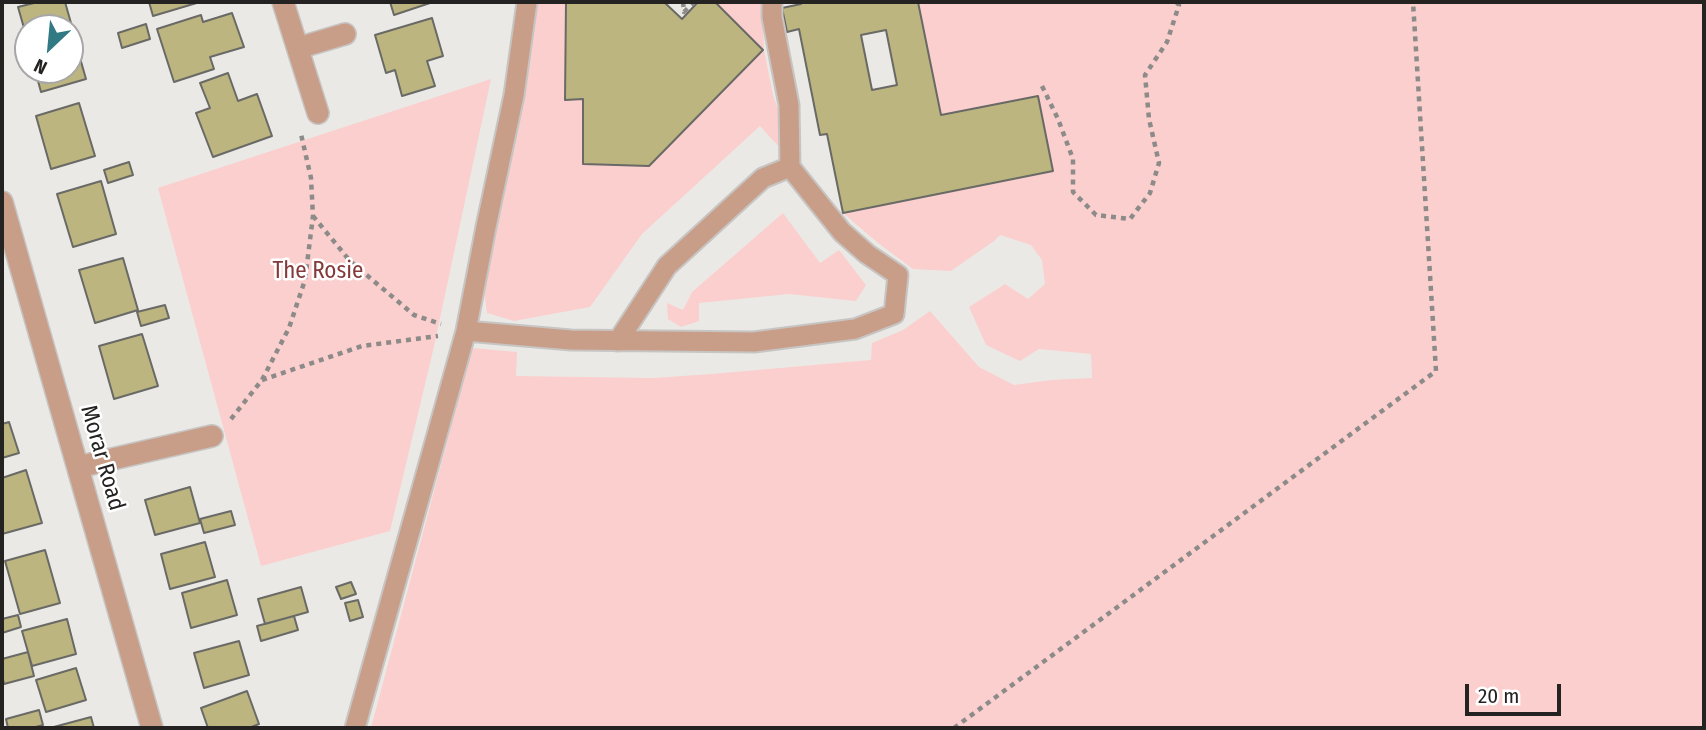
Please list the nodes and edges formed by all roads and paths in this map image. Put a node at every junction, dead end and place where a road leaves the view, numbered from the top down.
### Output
1 (283, 2) edge
2 (527, 2) edge
3 (683, 2) edge
4 (694, 2) edge
5 (772, 2) edge
6 (1176, 2) edge
7 (1413, 2) edge
8 (345, 34) dead end
9 (298, 48) junction
10 (1042, 86) dead end
11 (318, 113) joint
12 (790, 167) junction
13 (2, 202) edge
14 (313, 216) junction
15 (466, 331) junction
16 (618, 341) junction
17 (262, 380) junction
18 (212, 436) joint
19 (78, 467) junction
20 (152, 728) edge
21 (355, 728) edge
22 (954, 728) edge

1 - 9 street
2 - 15 lane
3 - 4 path
5 - 12 lane
6 - 10 path
7 - 22 path
8 - 9 street
9 - 11 street
11 - 14 path
12 - 16 lane
12 - 16 lane
13 - 19 street, Morar Road
14 - 15 path
14 - 17 path
15 - 16 lane
15 - 17 path
15 - 21 lane
17 - 18 path
18 - 19 street
19 - 20 street, Morar Road

